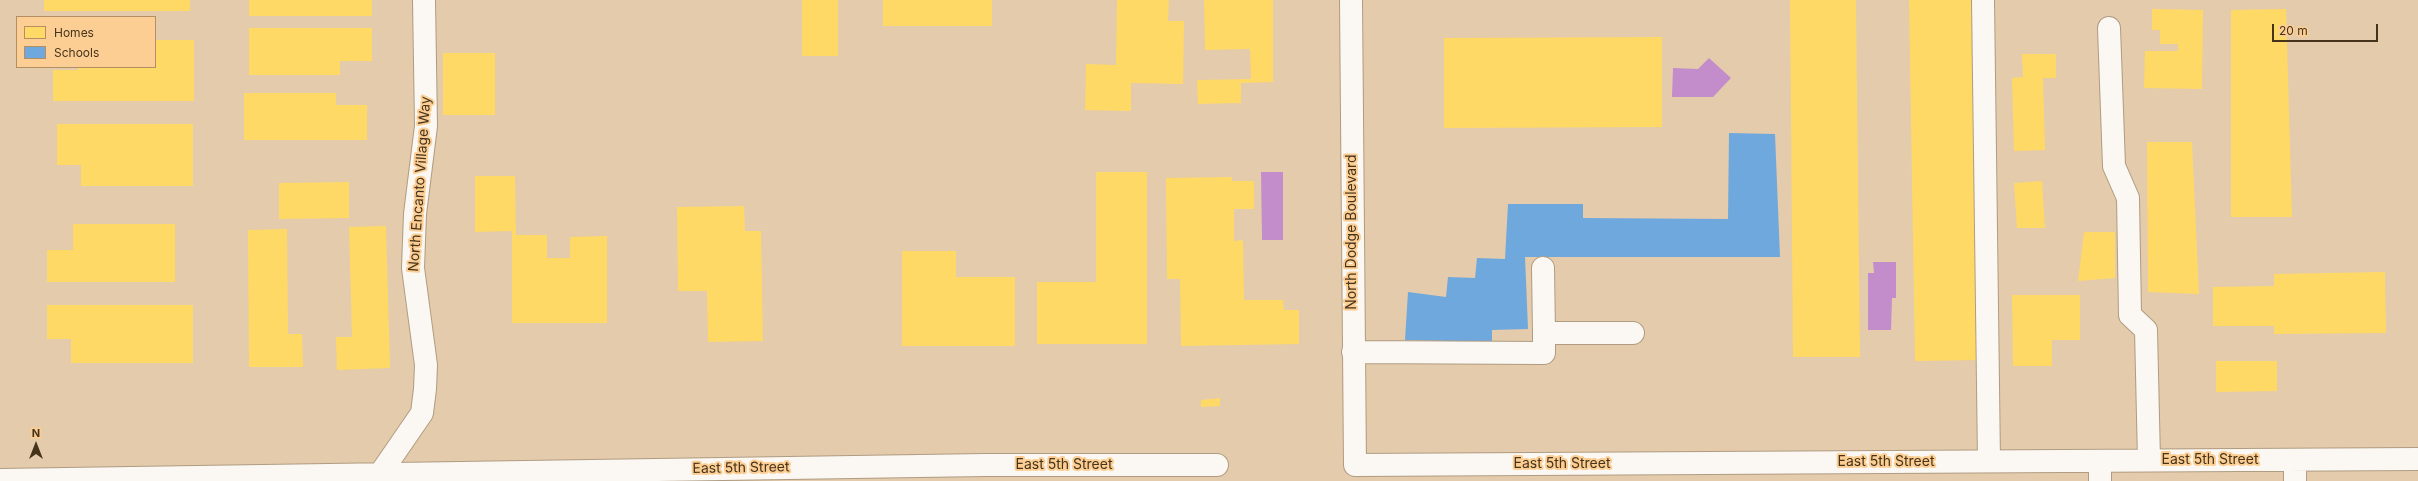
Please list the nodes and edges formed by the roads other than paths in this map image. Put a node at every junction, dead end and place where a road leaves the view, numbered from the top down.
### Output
1 (424, 0) edge
2 (1351, 0) edge
3 (1983, 0) edge
4 (2109, 28) dead end
5 (1543, 268) dead end
6 (1544, 333) junction
7 (1633, 333) dead end
8 (1353, 352) junction
9 (2418, 459) edge
10 (2149, 460) junction
11 (1989, 461) junction
12 (1217, 465) dead end
13 (1355, 465) joint
14 (2295, 470) edge
15 (2100, 471) edge
16 (985, 473) edge
17 (380, 474) junction
18 (0, 480) edge

1 - 17 street, North Encanto Village Way
2 - 8 street, North Dodge Boulevard
3 - 11 street
4 - 10 street
5 - 6 street
6 - 7 street
6 - 8 street
8 - 13 street, North Dodge Boulevard
9 - 14 street, East 5th Street
10 - 14 street, East 5th Street
10 - 15 street, East 5th Street
11 - 13 street, East 5th Street
11 - 15 street, East 5th Street
12 - 16 street, East 5th Street
16 - 17 street, East 5th Street
17 - 18 street, East 5th Street

